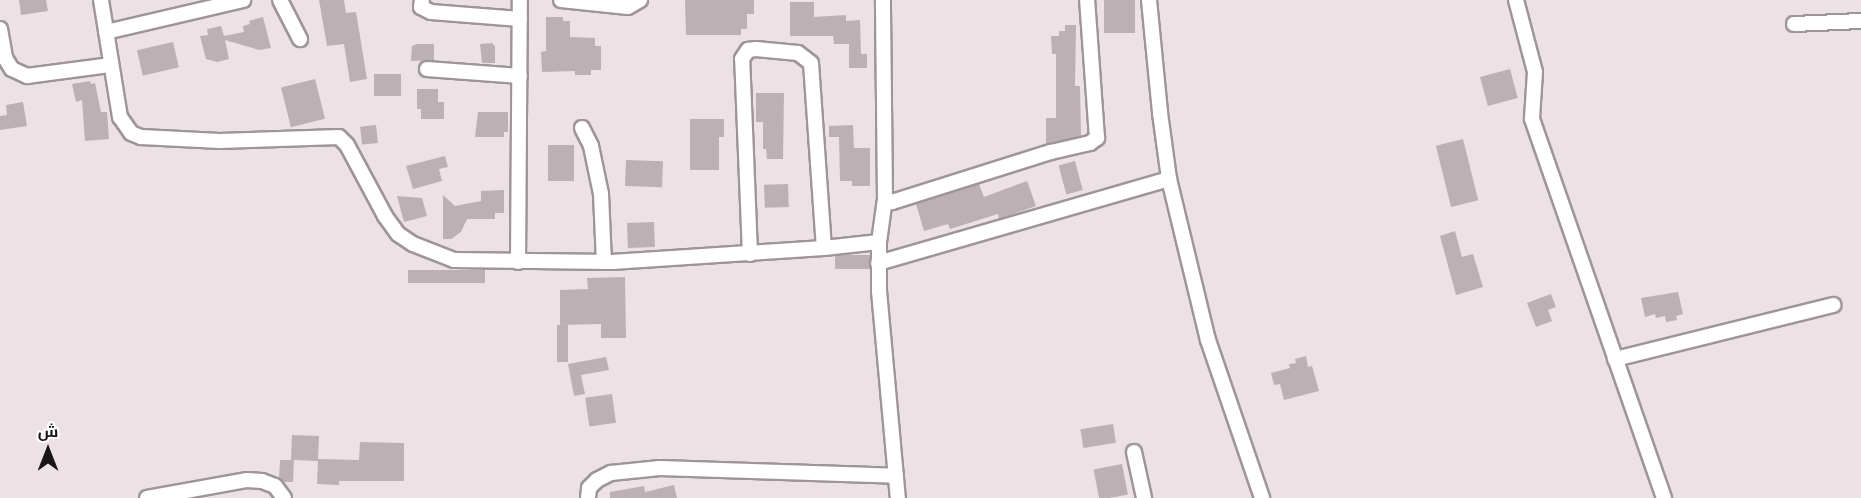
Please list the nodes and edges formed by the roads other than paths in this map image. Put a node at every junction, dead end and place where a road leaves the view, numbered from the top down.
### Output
1 (101, 0) edge
2 (243, 0) edge
3 (280, 0) edge
4 (423, 0) edge
5 (520, 0) edge
6 (561, 0) edge
7 (640, 0) edge
8 (883, 0) edge
9 (1087, 0) edge
10 (1149, 0) edge
11 (1516, 0) edge
12 (520, 19) junction
13 (1861, 21) edge
14 (1794, 24) dead end
15 (0, 29) edge
16 (106, 32) junction
17 (300, 39) dead end
18 (111, 65) junction
19 (427, 69) dead end
20 (519, 76) junction
21 (582, 128) dead end
22 (1169, 178) junction
23 (885, 199) junction
24 (879, 242) junction
25 (824, 248) junction
26 (750, 254) junction
27 (518, 262) junction
28 (604, 262) junction
29 (878, 263) junction
30 (1833, 305) dead end
31 (1615, 359) junction
32 (1134, 452) dead end
33 (896, 476) junction
34 (147, 498) edge
35 (284, 498) edge
36 (588, 498) edge
37 (898, 498) edge
38 (1144, 498) edge
39 (1262, 498) edge
40 (1664, 498) edge

1 - 16 street
2 - 16 street
3 - 17 street
4 - 12 street
5 - 12 street
6 - 7 street
8 - 23 street
9 - 23 street
10 - 22 street
11 - 31 street
12 - 20 street
13 - 14 street
15 - 18 street
16 - 18 street
18 - 27 street
19 - 20 street
20 - 27 street
21 - 28 street
22 - 29 street
22 - 39 street
23 - 24 street
24 - 25 street
24 - 29 street
25 - 26 street
25 - 26 street
26 - 28 street
27 - 28 street
29 - 33 street
30 - 31 street
31 - 40 street
32 - 38 street
33 - 36 street
33 - 37 street
34 - 35 street

